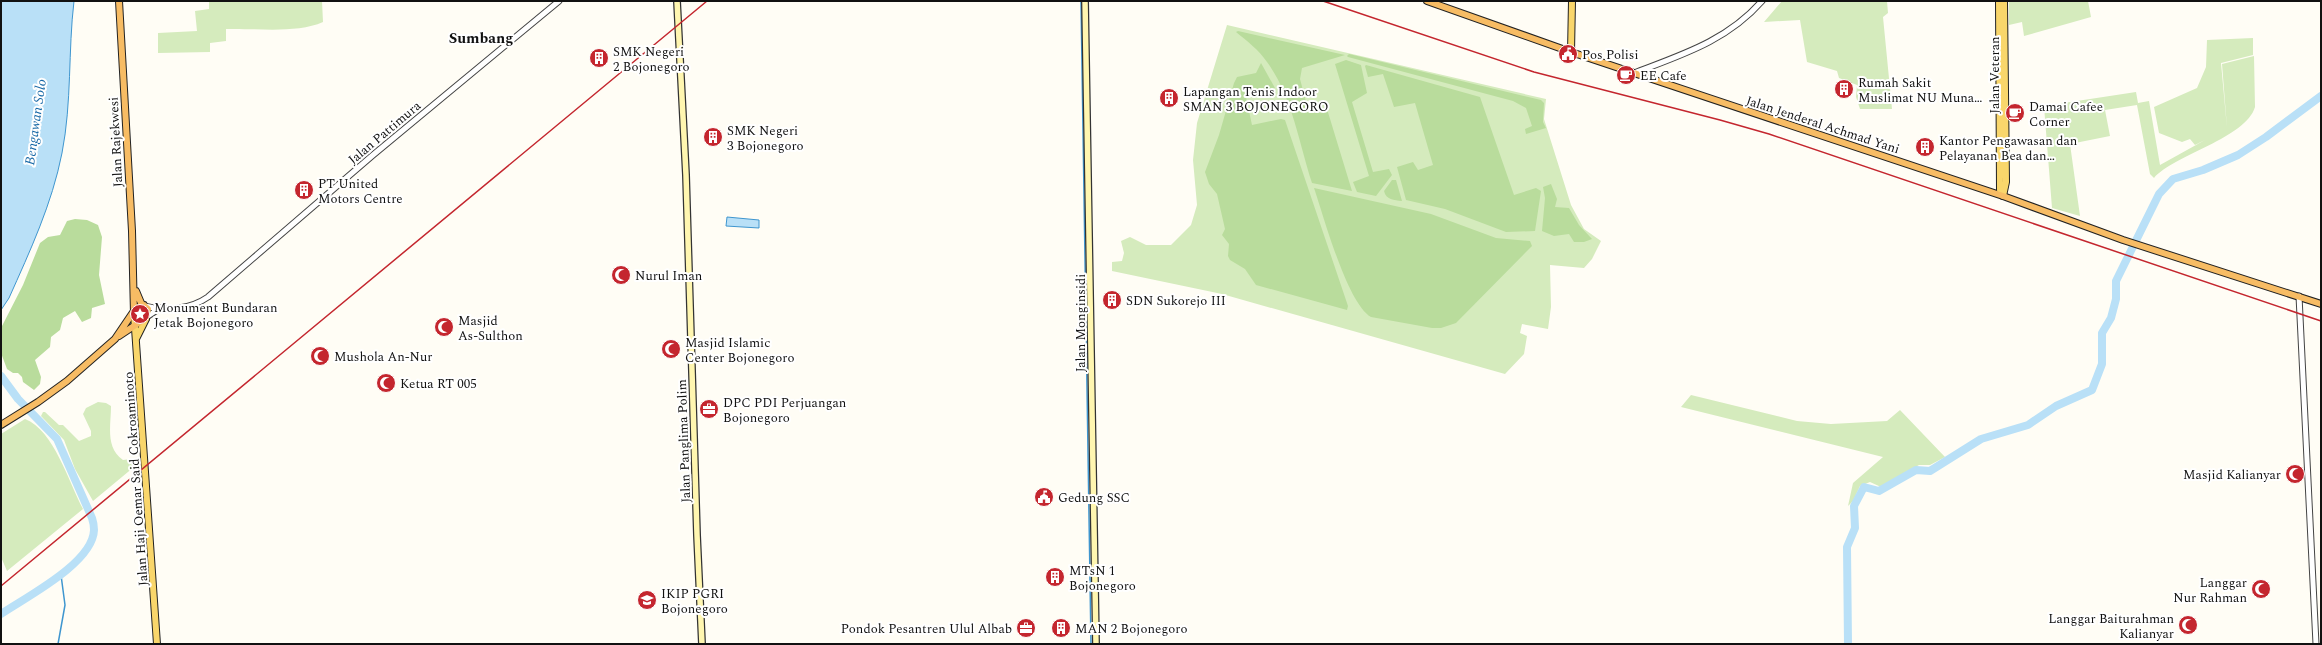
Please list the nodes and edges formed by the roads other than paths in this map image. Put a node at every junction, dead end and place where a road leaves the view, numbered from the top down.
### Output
1 (119, 1) edge
2 (559, 1) edge
3 (677, 1) edge
4 (1085, 1) edge
5 (1427, 1) edge
6 (1572, 1) edge
7 (1762, 1) edge
8 (1999, 1) edge
9 (2004, 1) edge
10 (1571, 52) junction
11 (1634, 73) junction
12 (2001, 196) junction
13 (134, 282) junction
14 (2299, 296) junction
15 (2321, 304) edge
16 (144, 305) junction
17 (161, 308) junction
18 (134, 312) junction
19 (147, 317) junction
20 (134, 327) junction
21 (121, 334) junction
22 (114, 339) junction
23 (135, 341) junction
24 (1, 424) edge
25 (157, 644) edge
26 (702, 644) edge
27 (1096, 644) edge
28 (2316, 644) edge

1 - 13 highway, Jalan Rajekwesi
2 - 17 street, Jalan Pattimura
3 - 26 main road, Jalan Panglima Polim
4 - 27 main road, Jalan Monginsidi
5 - 10 highway, Jalan Jenderal Achmad Yani
6 - 10 main road
7 - 11 street
8 - 12 main road, Jalan Veteran
9 - 12 main road, Jalan Veteran
10 - 11 highway, Jalan Jenderal Achmad Yani
11 - 12 highway, Jalan Jenderal Achmad Yani
12 - 14 highway, Jalan Jenderal Achmad Yani
13 - 16 highway
13 - 18 highway
14 - 15 highway, Jalan Jenderal Achmad Yani
14 - 28 street
16 - 17 street
16 - 18 highway
16 - 19 highway
17 - 19 street
18 - 19 highway
18 - 20 main road, Jalan Haji Oemar Said Cokroaminoto
18 - 22 highway
19 - 20 highway
19 - 23 main road
20 - 21 highway
20 - 23 main road, Jalan Haji Oemar Said Cokroaminoto
21 - 22 highway
21 - 23 main road
22 - 24 highway
23 - 25 main road, Jalan Haji Oemar Said Cokroaminoto

